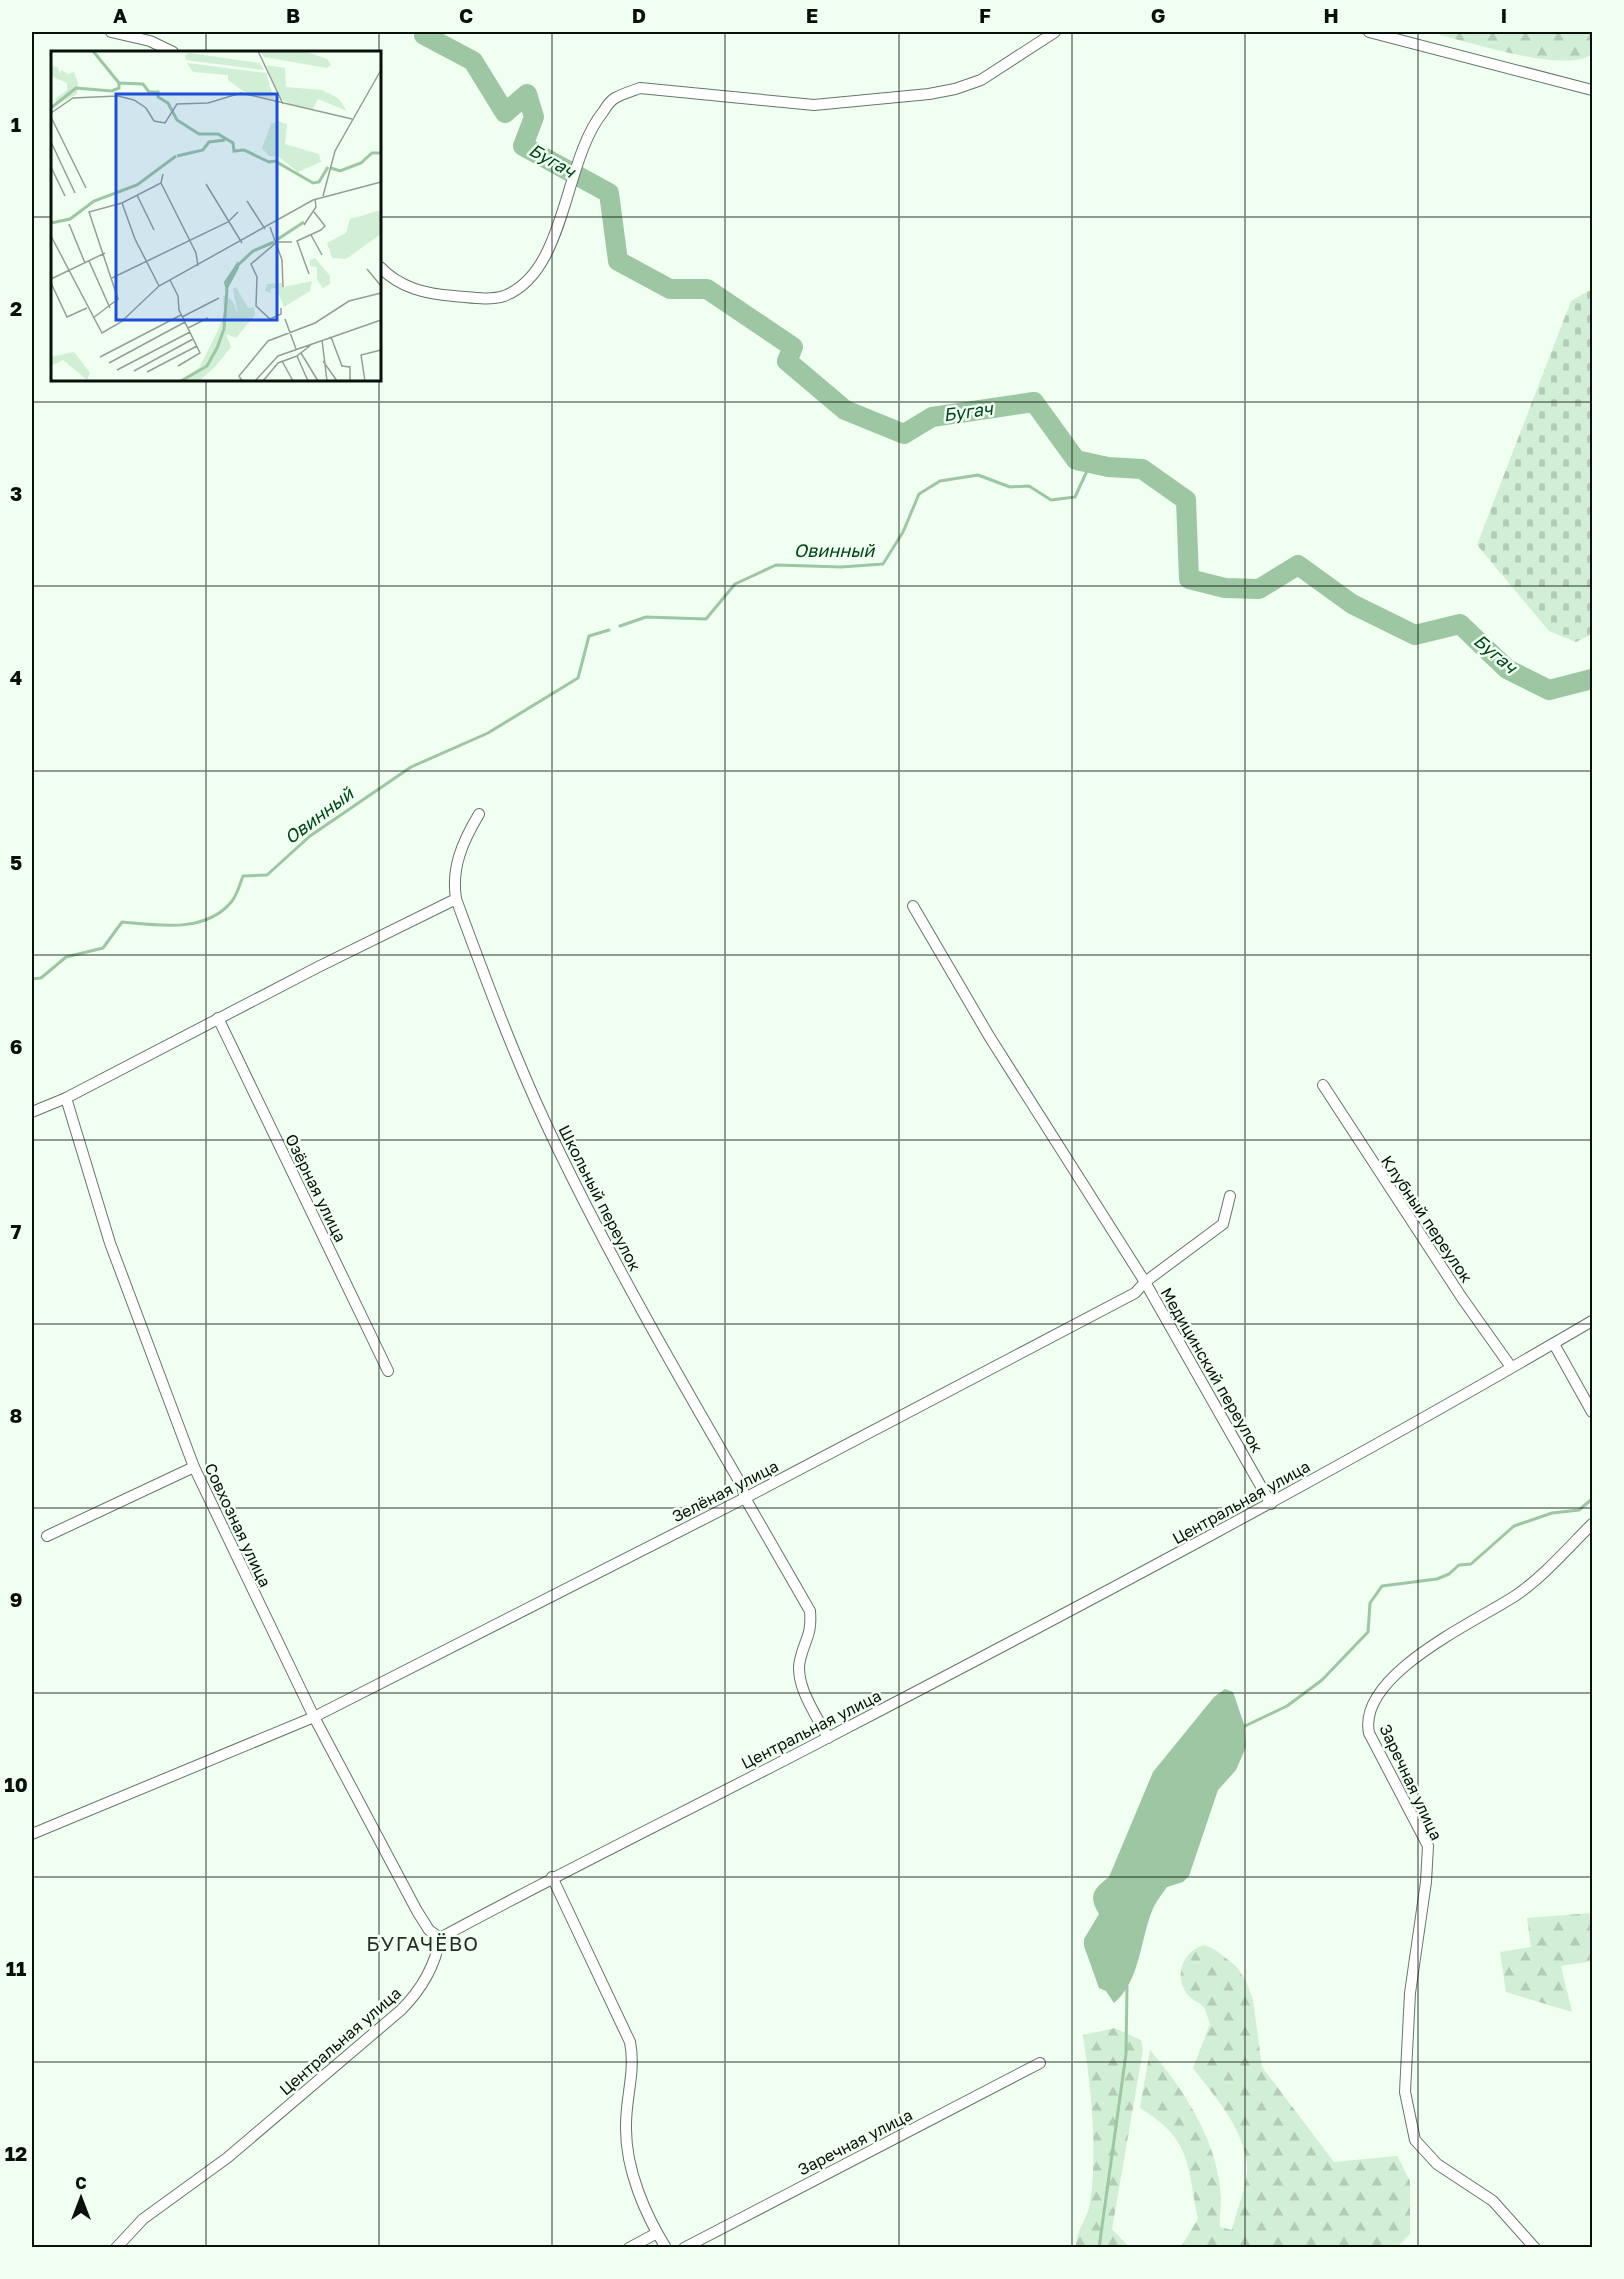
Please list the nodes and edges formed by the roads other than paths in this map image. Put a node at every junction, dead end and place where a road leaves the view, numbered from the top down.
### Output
1 (111, 32) edge
2 (1055, 32) edge
3 (1369, 32) edge
4 (171, 51) edge
5 (1593, 90) edge
6 (381, 268) edge
7 (478, 814) dead end
8 (456, 899) junction
9 (913, 906) dead end
10 (218, 1018) junction
11 (1323, 1085) dead end
12 (66, 1098) junction
13 (32, 1112) edge
14 (1230, 1196) dead end
15 (1145, 1282) junction
16 (1593, 1321) edge
17 (1554, 1344) junction
18 (1511, 1367) junction
19 (388, 1371) dead end
20 (1593, 1412) edge
21 (194, 1467) junction
22 (745, 1498) junction
23 (1271, 1504) junction
24 (1593, 1524) edge
25 (46, 1536) dead end
26 (314, 1717) junction
27 (828, 1738) junction
28 (32, 1834) edge
29 (552, 1877) junction
30 (440, 1938) junction
31 (1040, 2063) dead end
32 (657, 2233) junction
33 (116, 2247) edge
34 (629, 2247) edge
35 (666, 2247) edge
36 (684, 2247) edge
37 (1536, 2247) edge

1 - 4 street
2 - 6 street
3 - 5 street
7 - 8 street
8 - 10 street
8 - 22 street, Школьный переулок
9 - 15 street, Медицинский переулок
10 - 12 street
10 - 19 street, Озёрная улица
11 - 18 street, Клубный переулок
12 - 13 street
12 - 21 street, Совхозная улица
14 - 15 street, Зелёная улица
15 - 22 street, Зелёная улица
15 - 23 street, Медицинский переулок
16 - 17 street, Центральная улица
17 - 18 street, Центральная улица
17 - 20 street
18 - 23 street, Центральная улица
21 - 25 street
21 - 26 street, Совхозная улица
22 - 26 street, Зелёная улица
22 - 27 street, Школьный переулок
23 - 27 street, Центральная улица
24 - 37 street, Заречная улица
26 - 28 street, Зелёная улица
26 - 30 street, Совхозная улица
27 - 29 street, Центральная улица
29 - 30 street, Центральная улица
29 - 32 street
30 - 33 street, Центральная улица
31 - 36 street, Заречная улица
32 - 34 street
32 - 35 street

